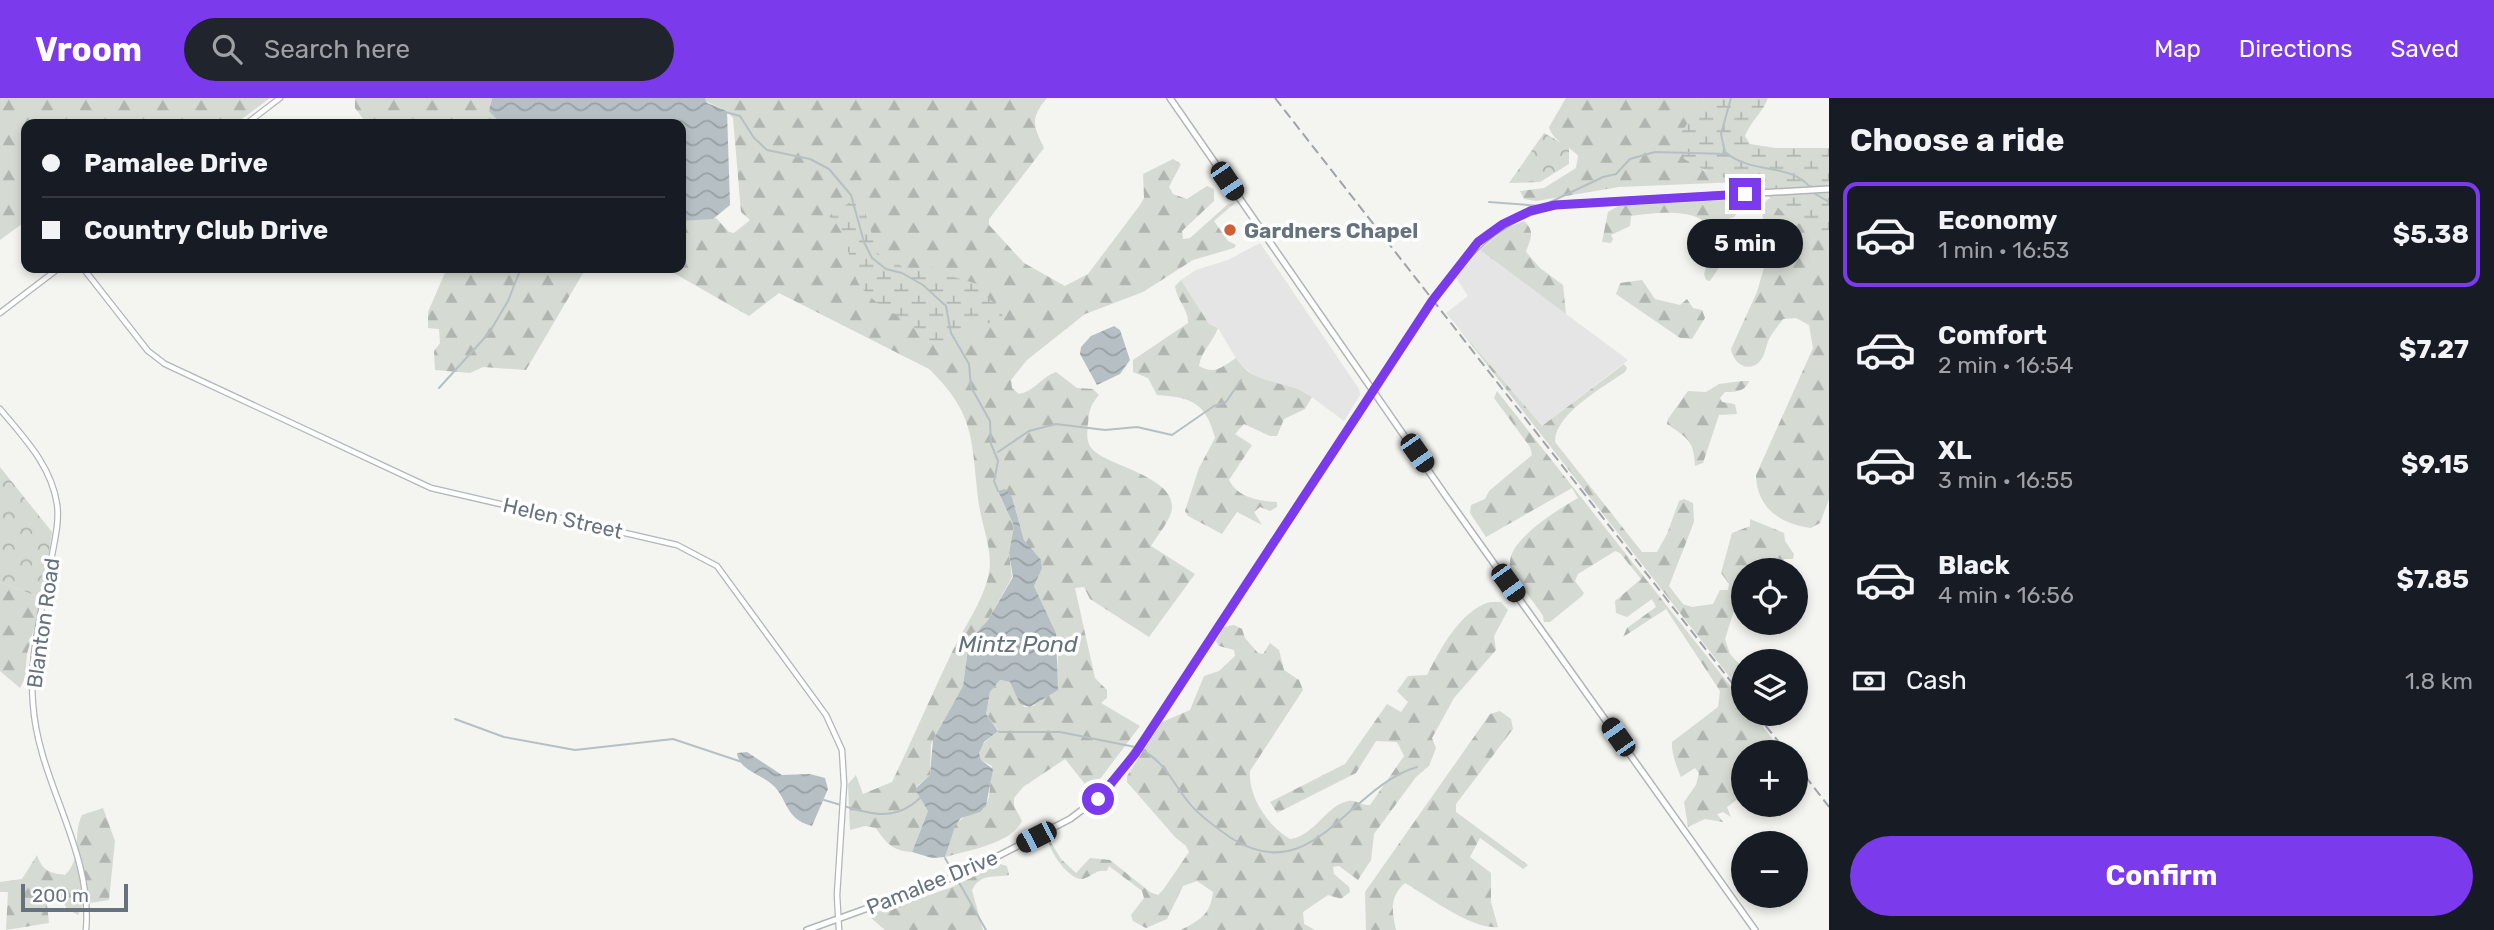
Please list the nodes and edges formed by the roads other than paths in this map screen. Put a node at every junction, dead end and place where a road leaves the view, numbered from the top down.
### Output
1 (280, 98) edge
2 (1170, 98) edge
3 (253, 119) edge
4 (1829, 189) edge
5 (53, 273) edge
6 (87, 273) edge
7 (0, 313) edge
8 (1374, 391) junction
9 (0, 409) edge
10 (837, 919) junction
11 (86, 930) edge
12 (807, 930) edge
13 (839, 930) edge
14 (1755, 930) edge

1 - 3 street
2 - 8 main road
4 - 8 main road, Pamalee Drive
5 - 7 street
6 - 10 street, Helen Street
8 - 10 main road, Pamalee Drive
8 - 14 main road
9 - 11 street, Blanton Road
10 - 12 main road, Pamalee Drive
10 - 13 street, Helen Street

